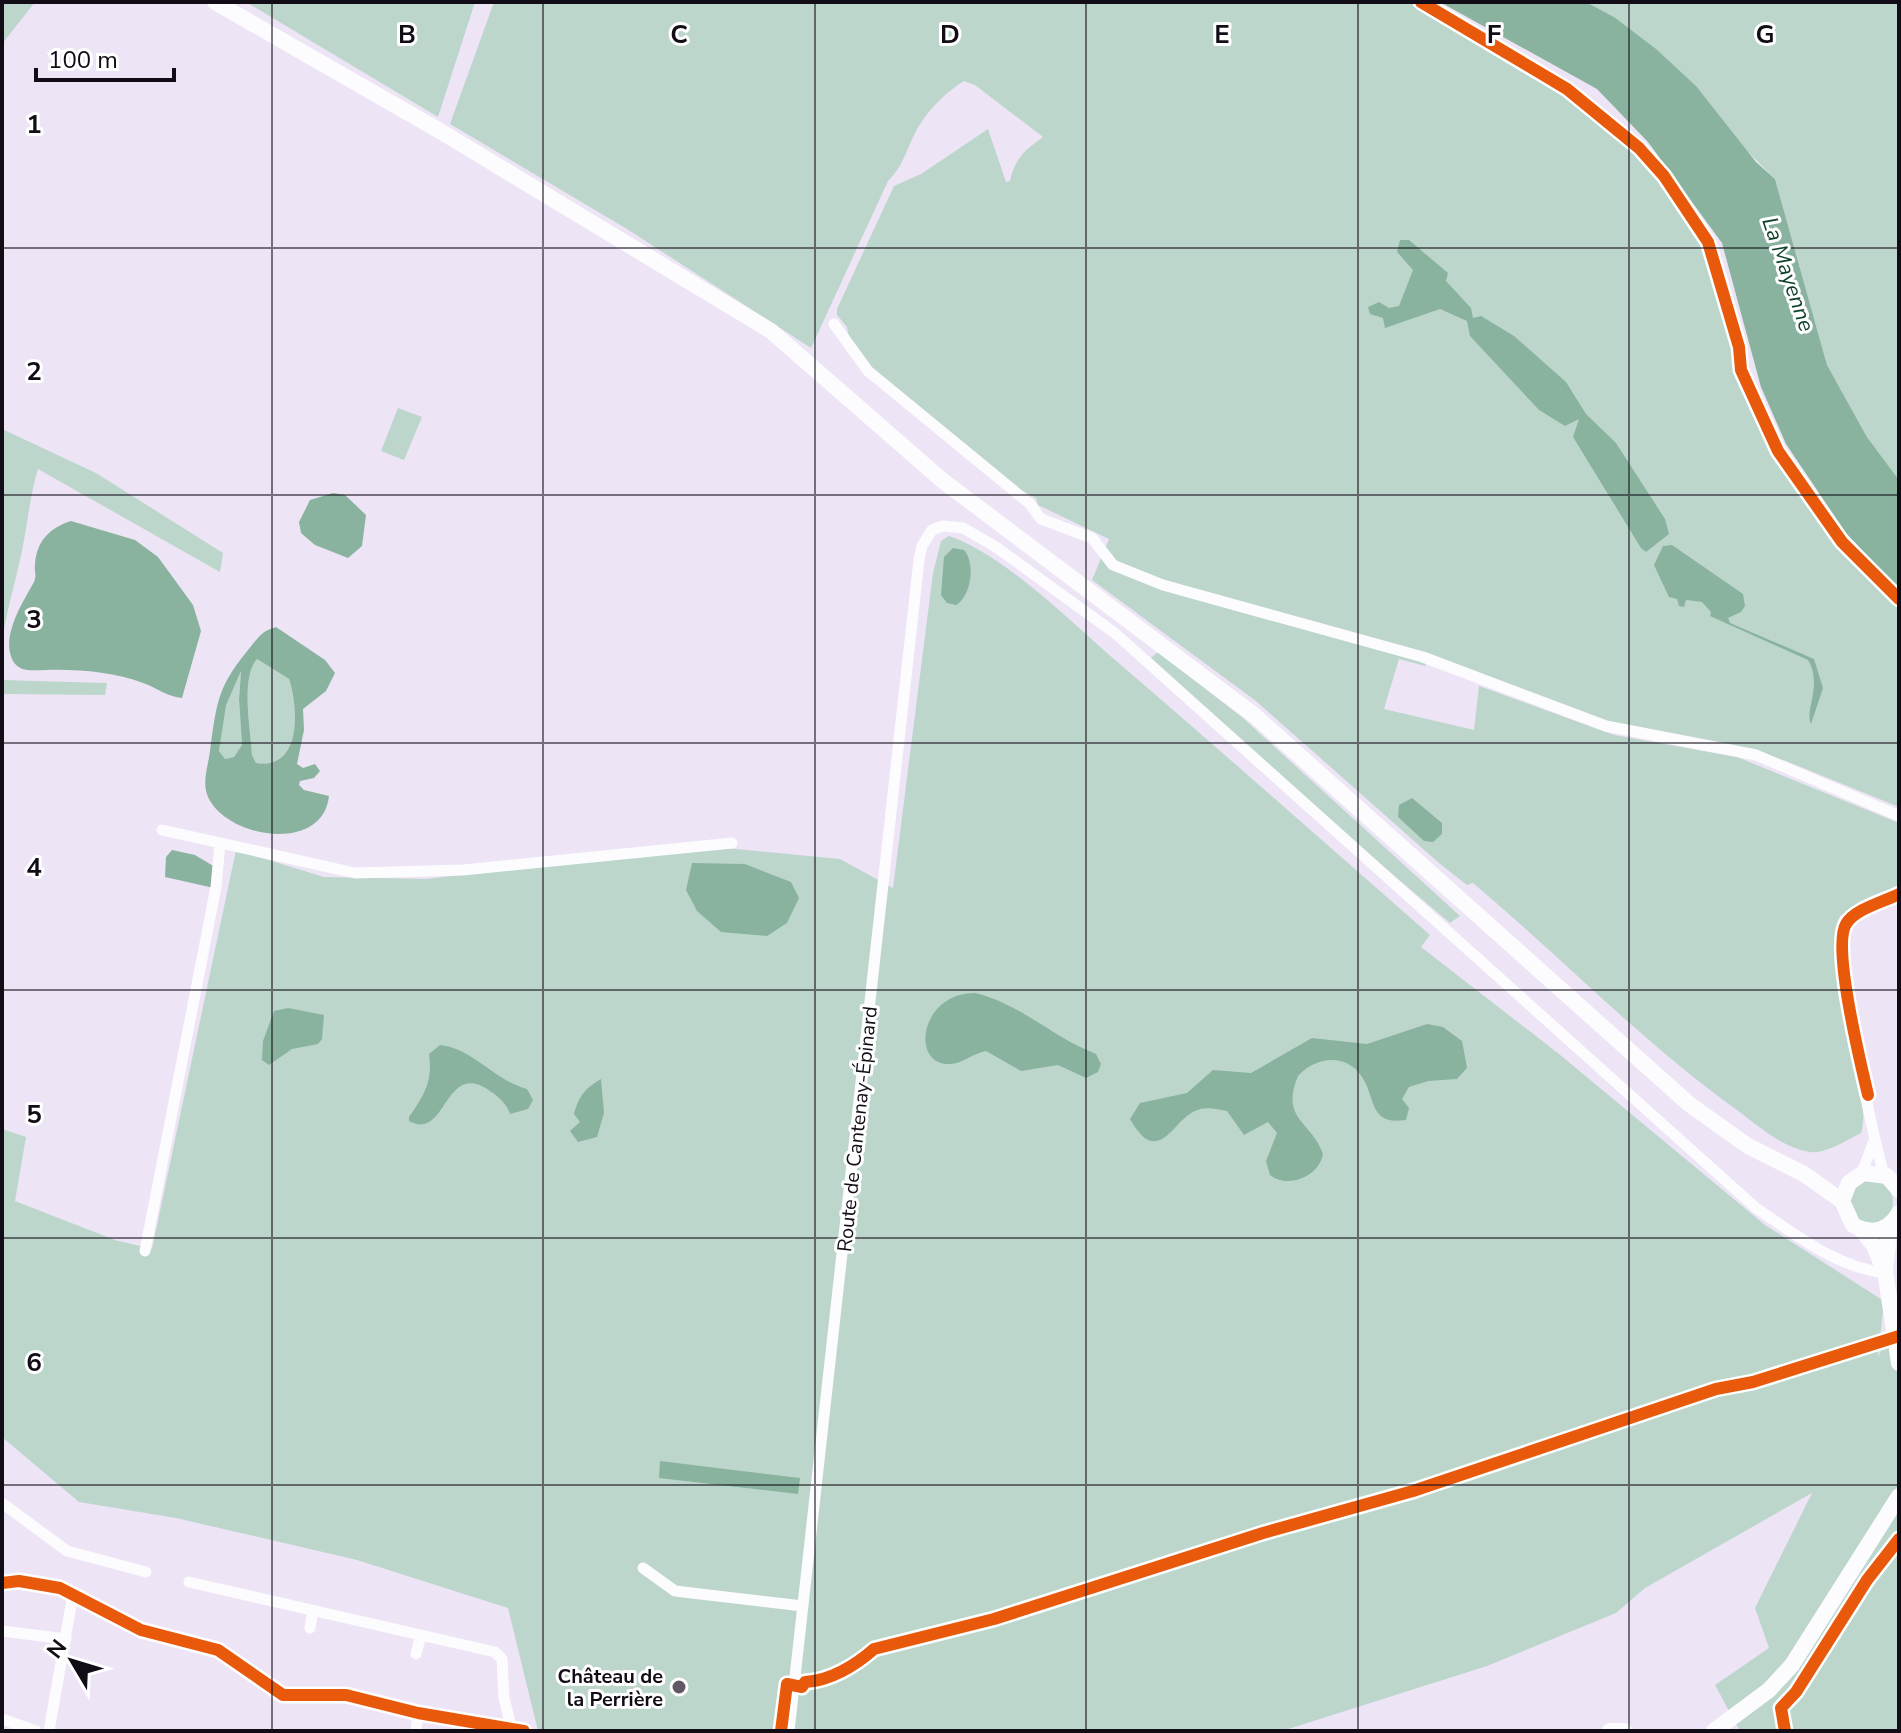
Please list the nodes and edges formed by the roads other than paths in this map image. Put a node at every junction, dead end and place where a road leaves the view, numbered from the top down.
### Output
1 (215, 2) edge
2 (834, 324) dead end
3 (1899, 816) edge
4 (162, 830) dead end
5 (220, 843) junction
6 (732, 843) dead end
7 (1899, 894) edge
8 (1874, 1141) junction
9 (1804, 1174) junction
10 (1884, 1175) junction
11 (1855, 1179) junction
12 (1899, 1189) edge
13 (1842, 1201) junction
14 (1897, 1217) edge
15 (1861, 1229) junction
16 (145, 1251) dead end
17 (1889, 1276) edge
18 (1899, 1363) edge
19 (1899, 1496) edge
20 (2, 1503) edge
21 (643, 1568) dead end
22 (146, 1572) dead end
23 (189, 1582) dead end
24 (73, 1594) dead end
25 (803, 1606) junction
26 (313, 1611) junction
27 (310, 1628) dead end
28 (2, 1631) edge
29 (421, 1635) junction
30 (66, 1639) junction
31 (416, 1654) dead end
32 (418, 1713) dead end
33 (2, 1719) edge
34 (36, 1731) edge
35 (49, 1731) edge
36 (416, 1731) edge
37 (512, 1731) edge
38 (789, 1731) edge
39 (1610, 1731) edge
40 (1624, 1731) edge
41 (1714, 1731) edge

1 - 9 main road
2 - 3 street
4 - 5 street
5 - 6 street
5 - 16 street
7 - 8 street
8 - 10 street
8 - 11 street
9 - 11 main road
9 - 13 main road
10 - 11 main road
10 - 12 main road
11 - 13 main road
13 - 15 main road
14 - 15 main road
14 - 17 main road
15 - 17 main road
17 - 18 main road
17 - 25 street, Route de Cantenay-Épinard
19 - 41 main road
20 - 22 street
21 - 25 street
23 - 26 street
24 - 30 street
25 - 38 street, Route de Cantenay-Épinard
26 - 27 street
26 - 29 street
28 - 30 street
29 - 31 street
29 - 37 street
30 - 35 street
32 - 36 street
33 - 34 street
39 - 40 main road

